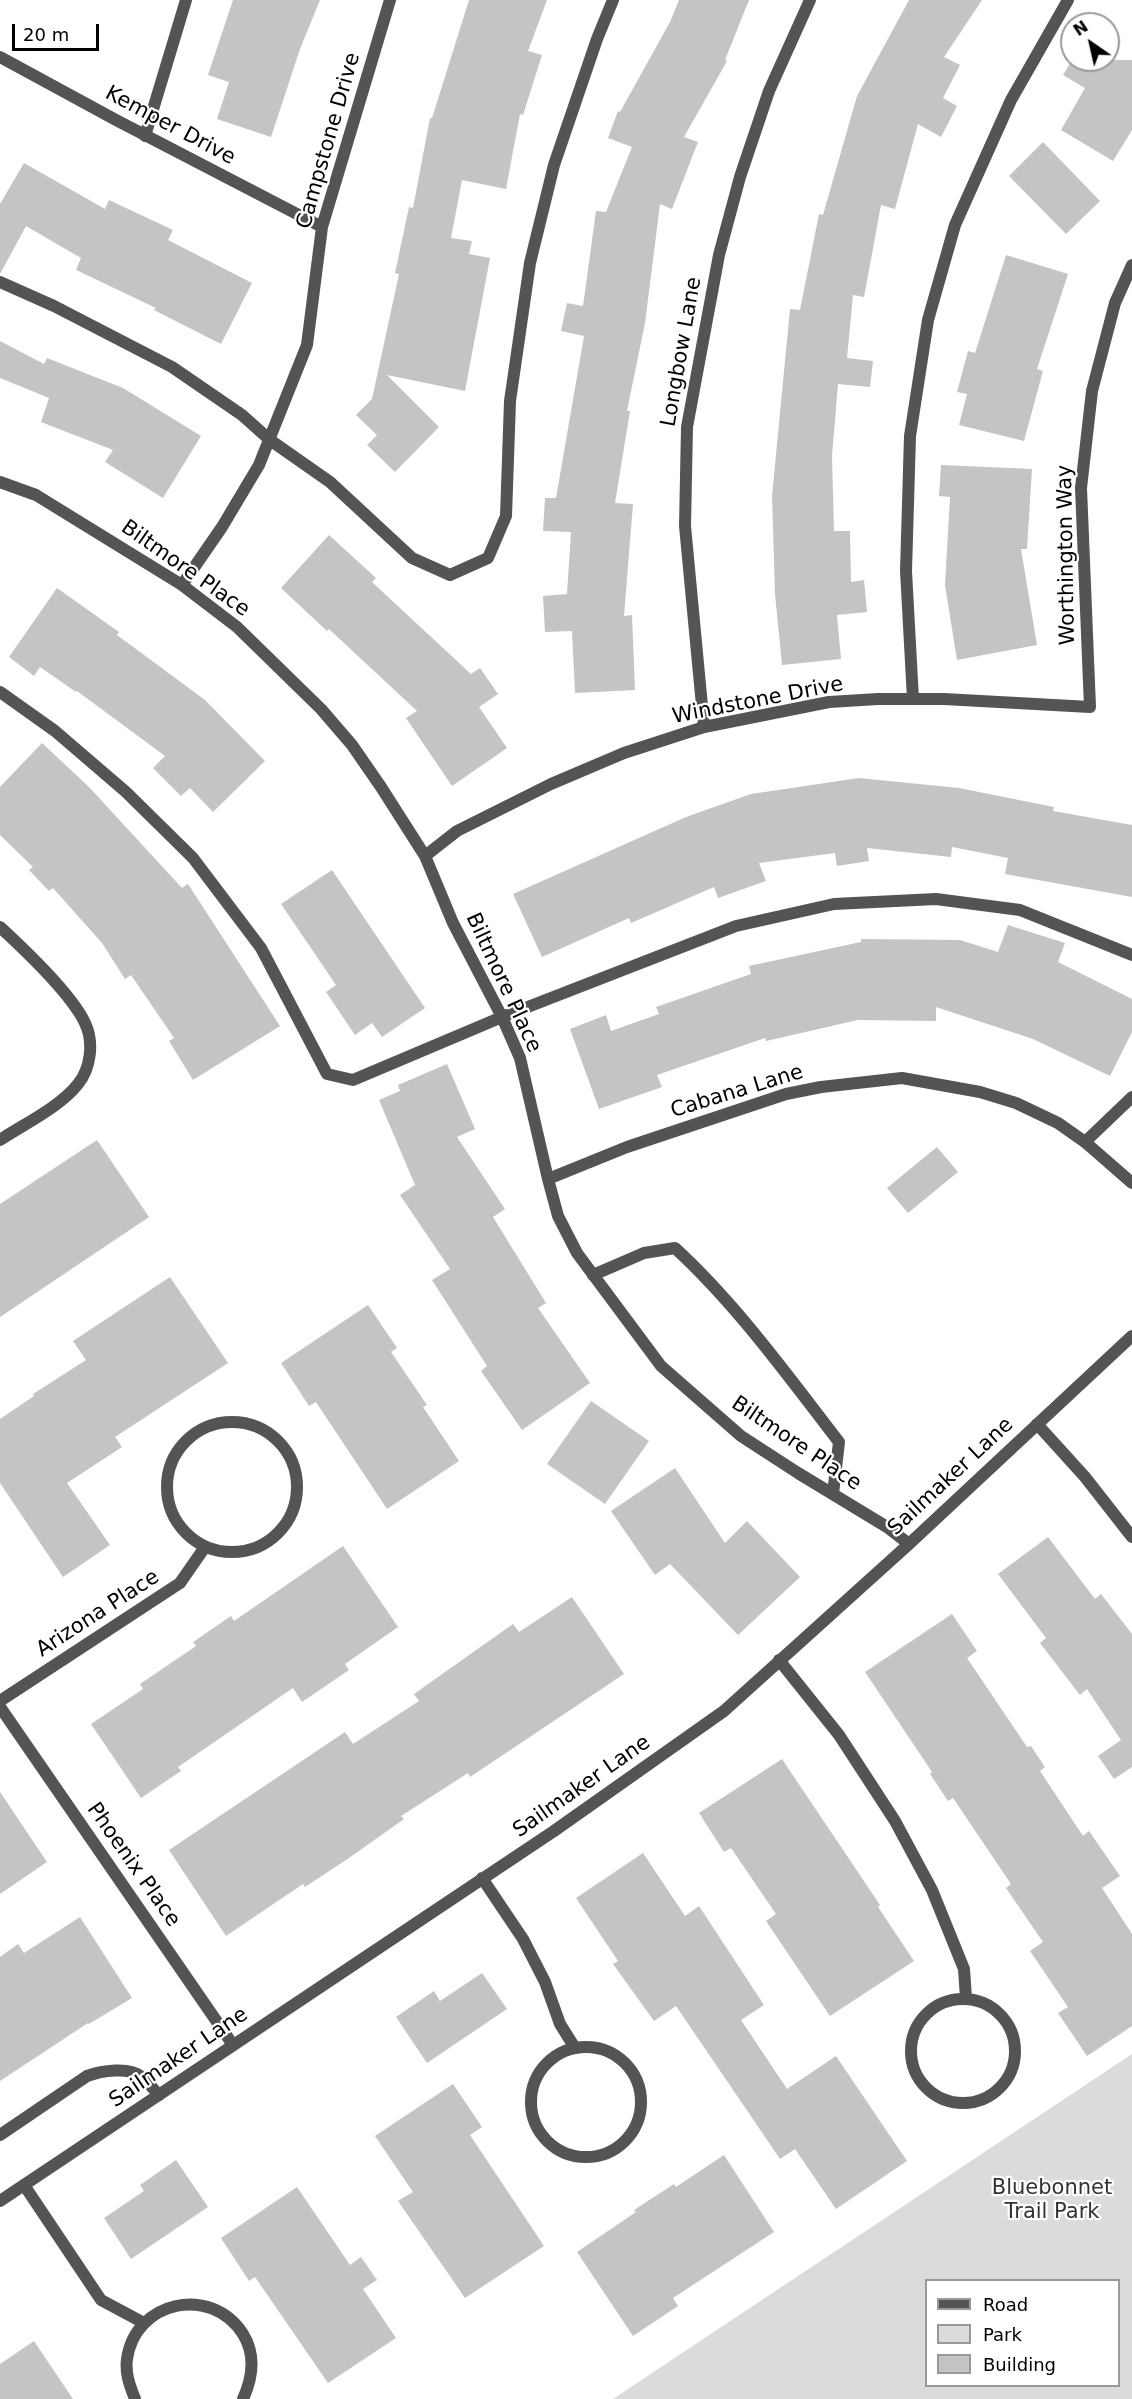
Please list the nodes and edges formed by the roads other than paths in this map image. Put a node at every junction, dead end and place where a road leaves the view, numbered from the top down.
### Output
1 (186, 0) edge
2 (390, 0) edge
3 (613, 0) edge
4 (810, 0) edge
5 (1068, 0) edge
6 (0, 57) edge
7 (145, 135) junction
8 (322, 227) junction
9 (1132, 265) edge
10 (0, 282) edge
11 (270, 440) junction
12 (0, 482) edge
13 (182, 585) junction
14 (0, 692) edge
15 (913, 699) junction
16 (1090, 707) joint
17 (704, 727) junction
18 (425, 856) junction
19 (0, 927) edge
20 (1132, 955) edge
21 (502, 1017) junction
22 (1132, 1097) edge
23 (0, 1140) edge
24 (1085, 1142) junction
25 (548, 1179) junction
26 (1132, 1183) edge
27 (593, 1275) junction
28 (1132, 1336) edge
29 (1037, 1424) junction
30 (833, 1494) junction
31 (1132, 1537) edge
32 (909, 1544) junction
33 (205, 1547) junction
34 (778, 1660) junction
35 (0, 1701) edge
36 (0, 1707) edge
37 (482, 1878) junction
38 (966, 1998) junction
39 (233, 2045) junction
40 (575, 2048) junction
41 (159, 2095) junction
42 (0, 2135) edge
43 (24, 2185) junction
44 (0, 2201) edge
45 (144, 2323) junction
46 (135, 2399) edge
47 (243, 2399) edge

1 - 7 street
2 - 8 street, Campstone Drive
3 - 11 street
4 - 17 street, Longbow Lane
5 - 15 street
6 - 7 street, Kemper Drive
7 - 8 street, Kemper Drive
8 - 11 street, Campstone Drive
9 - 16 street, Worthington Way
10 - 11 street
11 - 13 street, Campstone Drive
12 - 13 street, Biltmore Place
13 - 18 street, Biltmore Place
14 - 21 street
15 - 16 street, Windstone Drive
15 - 17 street, Windstone Drive
17 - 18 street, Windstone Drive
18 - 21 street, Biltmore Place
19 - 23 street
20 - 21 street
21 - 25 street, Biltmore Place
22 - 24 street
24 - 25 street, Cabana Lane
24 - 26 street, Cabana Lane
25 - 27 street, Biltmore Place
27 - 30 street, Biltmore Place
27 - 30 street
28 - 29 street, Sailmaker Lane
29 - 31 street
29 - 32 street, Sailmaker Lane
30 - 32 street, Biltmore Place
32 - 34 street, Sailmaker Lane
33 - 33 street
33 - 35 street, Arizona Place
34 - 37 street, Sailmaker Lane
34 - 38 street
36 - 39 street, Phoenix Place
37 - 39 street, Sailmaker Lane
37 - 40 street
38 - 38 street
39 - 41 street, Sailmaker Lane
40 - 40 street
41 - 42 street
41 - 43 street, Sailmaker Lane
43 - 44 street, Sailmaker Lane
43 - 45 street
45 - 46 street
45 - 47 street

